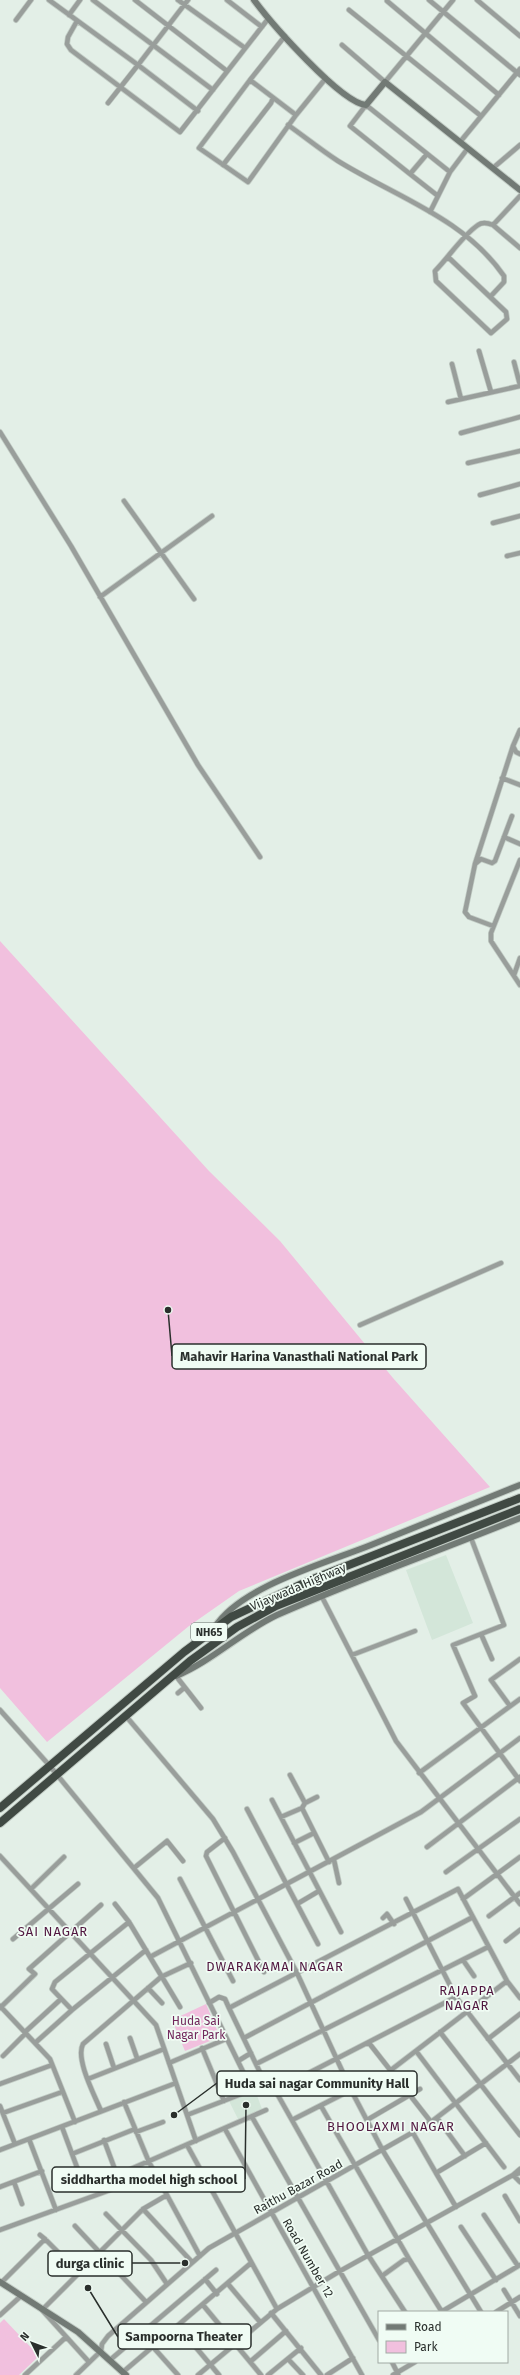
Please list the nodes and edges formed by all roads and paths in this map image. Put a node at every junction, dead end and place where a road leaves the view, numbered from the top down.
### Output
1 (31, 0) edge
2 (49, 0) edge
3 (80, 0) edge
4 (93, 0) edge
5 (135, 0) edge
6 (178, 0) edge
7 (188, 0) edge
8 (227, 0) edge
9 (254, 0) edge
10 (429, 0) edge
11 (454, 0) edge
12 (476, 0) edge
13 (386, 2) dead end
14 (184, 4) junction
15 (349, 10) dead end
16 (444, 12) junction
17 (69, 15) junction
18 (268, 19) junction
19 (16, 20) dead end
20 (77, 21) junction
21 (168, 25) junction
22 (262, 27) junction
23 (426, 34) junction
24 (284, 36) junction
25 (520, 36) edge
26 (153, 45) junction
27 (342, 45) dead end
28 (245, 48) junction
29 (407, 57) junction
30 (138, 65) junction
31 (227, 71) junction
32 (519, 72) edge
33 (326, 78) junction
34 (250, 80) junction
35 (385, 82) junction
36 (121, 87) junction
37 (213, 90) junction
38 (499, 94) junction
39 (272, 98) junction
40 (108, 103) dead end
41 (366, 105) junction
42 (198, 111) junction
43 (296, 115) junction
44 (481, 116) junction
45 (288, 125) junction
46 (460, 142) junction
47 (520, 145) edge
48 (468, 148) junction
49 (427, 154) junction
50 (223, 165) junction
51 (492, 168) junction
52 (450, 172) junction
53 (410, 174) junction
54 (520, 190) edge
55 (438, 196) junction
56 (520, 196) edge
57 (430, 212) junction
58 (493, 225) junction
59 (468, 236) junction
60 (520, 248) edge
61 (448, 257) junction
62 (491, 296) junction
63 (479, 351) dead end
64 (452, 364) dead end
65 (520, 365) edge
66 (520, 386) edge
67 (491, 392) junction
68 (461, 399) junction
69 (448, 402) dead end
70 (520, 417) edge
71 (0, 432) edge
72 (461, 433) dead end
73 (520, 451) edge
74 (468, 463) dead end
75 (520, 484) edge
76 (480, 495) dead end
77 (124, 501) dead end
78 (212, 516) dead end
79 (520, 516) edge
80 (492, 523) dead end
81 (161, 553) junction
82 (520, 553) edge
83 (507, 556) dead end
84 (100, 597) junction
85 (194, 599) dead end
86 (520, 730) edge
87 (513, 746) junction
88 (520, 754) edge
89 (502, 778) junction
90 (520, 785) edge
91 (512, 816) dead end
92 (504, 836) junction
93 (520, 844) edge
94 (260, 857) dead end
95 (520, 860) edge
96 (475, 864) junction
97 (518, 871) edge
98 (494, 926) junction
99 (520, 958) edge
100 (514, 975) junction
101 (520, 984) edge
102 (501, 1263) dead end
103 (360, 1325) dead end
104 (520, 1485) edge
105 (520, 1498) edge
106 (520, 1509) edge
107 (520, 1518) edge
108 (471, 1538) junction
109 (322, 1597) junction
110 (214, 1628) junction
111 (415, 1631) dead end
112 (480, 1634) junction
113 (352, 1655) junction
114 (520, 1659) edge
115 (492, 1660) dead end
116 (174, 1676) junction
117 (184, 1688) junction
118 (178, 1693) dead end
119 (520, 1699) edge
120 (510, 1706) junction
121 (201, 1708) dead end
122 (0, 1710) edge
123 (125, 1715) junction
124 (481, 1728) junction
125 (520, 1738) edge
126 (499, 1753) junction
127 (49, 1765) junction
128 (419, 1773) junction
129 (56, 1775) junction
130 (290, 1775) dead end
131 (519, 1779) edge
132 (317, 1797) dead end
133 (272, 1800) dead end
134 (439, 1800) junction
135 (305, 1803) junction
136 (0, 1808) edge
137 (302, 1808) junction
138 (248, 1810) dead end
139 (281, 1817) junction
140 (520, 1818) edge
141 (0, 1823) edge
142 (458, 1824) junction
143 (314, 1833) junction
144 (225, 1838) junction
145 (294, 1843) junction
146 (427, 1847) dead end
147 (478, 1850) junction
148 (0, 1856) edge
149 (64, 1857) dead end
150 (520, 1857) edge
151 (183, 1861) dead end
152 (331, 1861) junction
153 (134, 1868) junction
154 (309, 1872) junction
155 (446, 1872) dead end
156 (497, 1875) junction
157 (180, 1879) dead end
158 (339, 1883) dead end
159 (78, 1884) dead end
160 (287, 1885) junction
161 (31, 1889) junction
162 (319, 1891) junction
163 (520, 1893) edge
164 (515, 1897) junction
165 (258, 1899) junction
166 (406, 1899) dead end
167 (463, 1899) junction
168 (115, 1904) dead end
169 (297, 1904) junction
170 (520, 1904) edge
171 (101, 1905) dead end
172 (49, 1908) junction
173 (235, 1912) junction
174 (414, 1913) junction
175 (489, 1916) dead end
176 (473, 1917) junction
177 (383, 1918) dead end
178 (130, 1922) junction
179 (394, 1924) junction
180 (205, 1928) junction
181 (520, 1930) edge
182 (71, 1932) junction
183 (341, 1932) dead end
184 (13, 1939) dead end
185 (180, 1941) junction
186 (429, 1941) junction
187 (506, 1941) dead end
188 (318, 1944) dead end
189 (488, 1947) junction
190 (146, 1950) junction
191 (91, 1955) junction
192 (150, 1957) junction
193 (463, 1960) junction
194 (191, 1963) junction
195 (442, 1969) junction
196 (264, 1972) dead end
197 (297, 1973) junction
198 (161, 1976) junction
199 (474, 1976) dead end
200 (111, 1977) junction
201 (234, 1981) dead end
202 (507, 1981) junction
203 (148, 1988) junction
204 (456, 1997) junction
205 (520, 1998) edge
206 (61, 1999) junction
207 (134, 2002) junction
208 (311, 2002) junction
209 (162, 2003) dead end
210 (209, 2004) junction
211 (0, 2007) edge
212 (180, 2007) dead end
213 (229, 2008) junction
214 (72, 2010) junction
215 (468, 2011) junction
216 (520, 2014) edge
217 (325, 2031) junction
218 (26, 2032) junction
219 (440, 2032) junction
220 (130, 2038) dead end
221 (244, 2038) junction
222 (226, 2039) junction
223 (488, 2039) junction
224 (35, 2043) junction
225 (369, 2043) junction
226 (106, 2044) dead end
227 (164, 2048) junction
228 (202, 2048) junction
229 (416, 2051) junction
230 (251, 2053) junction
231 (520, 2054) edge
232 (3, 2056) dead end
233 (137, 2058) junction
234 (337, 2060) junction
235 (238, 2061) junction
236 (169, 2063) junction
237 (256, 2064) junction
238 (507, 2064) junction
239 (52, 2065) junction
240 (114, 2068) junction
241 (390, 2070) junction
242 (88, 2079) junction
243 (520, 2080) edge
244 (176, 2083) junction
245 (0, 2084) edge
246 (481, 2085) junction
247 (420, 2089) dead end
248 (275, 2090) junction
249 (351, 2090) junction
250 (62, 2092) junction
251 (411, 2096) junction
252 (224, 2101) junction
253 (124, 2102) junction
254 (457, 2104) junction
255 (0, 2106) edge
256 (322, 2106) junction
257 (266, 2110) dead end
258 (101, 2111) junction
259 (3, 2113) junction
260 (187, 2115) junction
261 (252, 2117) junction
262 (437, 2118) junction
263 (292, 2120) junction
264 (367, 2120) junction
265 (75, 2122) junction
266 (162, 2122) dead end
267 (431, 2122) junction
268 (62, 2127) junction
269 (225, 2129) junction
270 (136, 2130) junction
271 (413, 2133) junction
272 (520, 2135) edge
273 (29, 2139) junction
274 (104, 2140) junction
275 (196, 2141) junction
276 (486, 2143) junction
277 (15, 2144) junction
278 (187, 2145) junction
279 (0, 2150) edge
280 (383, 2151) junction
281 (72, 2154) junction
282 (465, 2156) junction
283 (149, 2162) junction
284 (356, 2166) junction
285 (504, 2167) dead end
286 (520, 2168) edge
287 (42, 2171) junction
288 (436, 2173) junction
289 (520, 2173) edge
290 (513, 2175) junction
291 (81, 2178) dead end
292 (14, 2182) junction
293 (520, 2182) edge
294 (327, 2183) junction
295 (0, 2187) edge
296 (112, 2190) dead end
297 (167, 2195) junction
298 (505, 2196) dead end
299 (298, 2198) junction
300 (22, 2204) dead end
301 (456, 2207) junction
302 (143, 2209) junction
303 (56, 2210) junction
304 (270, 2213) junction
305 (106, 2214) dead end
306 (484, 2214) dead end
307 (520, 2221) edge
308 (426, 2224) junction
309 (75, 2226) dead end
310 (461, 2227) dead end
311 (0, 2230) edge
312 (122, 2231) junction
313 (40, 2234) dead end
314 (234, 2234) junction
315 (45, 2239) junction
316 (397, 2240) junction
317 (100, 2254) junction
318 (368, 2255) junction
319 (200, 2256) junction
320 (408, 2259) junction
321 (192, 2262) junction
322 (251, 2263) junction
323 (519, 2266) edge
324 (216, 2270) dead end
325 (340, 2271) junction
326 (79, 2273) junction
327 (382, 2276) junction
328 (205, 2279) junction
329 (496, 2280) junction
330 (0, 2283) edge
331 (167, 2284) junction
332 (228, 2284) junction
333 (313, 2288) junction
334 (504, 2290) dead end
335 (217, 2294) junction
336 (470, 2295) junction
337 (21, 2296) junction
338 (520, 2297) edge
339 (146, 2302) junction
340 (511, 2302) junction
341 (203, 2305) junction
342 (276, 2309) junction
343 (42, 2310) junction
344 (404, 2311) edge
345 (441, 2311) edge
346 (444, 2311) edge
347 (480, 2311) edge
348 (498, 2311) edge
349 (271, 2313) junction
350 (0, 2315) edge
351 (520, 2316) edge
352 (260, 2322) junction
353 (178, 2326) junction
354 (286, 2331) junction
355 (65, 2338) junction
356 (378, 2338) edge
357 (236, 2343) junction
358 (153, 2347) junction
359 (301, 2348) junction
360 (101, 2351) junction
361 (288, 2358) junction
362 (353, 2358) junction
363 (110, 2360) junction
364 (250, 2361) junction
365 (89, 2362) junction
366 (392, 2363) edge
367 (413, 2363) edge
368 (210, 2365) junction
369 (124, 2374) edge
370 (397, 2374) edge
371 (25, 2375) edge
372 (76, 2375) edge
373 (178, 2375) edge
374 (198, 2375) edge
375 (219, 2375) edge
376 (262, 2375) edge
377 (268, 2375) edge
378 (303, 2375) edge
379 (321, 2375) edge
380 (327, 2375) edge
381 (362, 2375) edge

1 - 19 street
2 - 17 street
3 - 17 street
4 - 26 street
5 - 21 street
6 - 14 street
7 - 14 street
8 - 22 street
9 - 18 street
10 - 16 street
11 - 16 street
12 - 25 street
13 - 23 street
14 - 21 street
14 - 28 street
15 - 29 street
16 - 23 street
16 - 32 street
17 - 20 street
18 - 22 street
18 - 24 street
20 - 30 street
20 - 36 street
21 - 26 street
21 - 31 street
22 - 28 street
23 - 29 street
23 - 38 street
24 - 33 street
24 - 34 street
26 - 30 street
26 - 37 street
27 - 35 street
28 - 31 street
29 - 35 street
29 - 44 street
30 - 36 street
30 - 42 street
31 - 37 street
32 - 38 street
33 - 41 street
33 - 43 street
34 - 39 street
34 - 50 street
35 - 41 street
35 - 46 street
36 - 40 street
36 - 42 street
37 - 42 street
38 - 44 street
39 - 43 street
39 - 50 street
41 - 49 street
41 - 53 street
43 - 45 street
44 - 46 street
45 - 50 street
45 - 57 street
46 - 48 street
47 - 51 street
48 - 51 street
48 - 52 street
49 - 52 street
49 - 53 street
51 - 54 street
52 - 55 street
53 - 55 street
55 - 57 street
56 - 58 street
57 - 59 street
58 - 59 street
58 - 60 street
59 - 61 street
59 - 62 street
61 - 62 street
61 - 62 street
63 - 67 street
64 - 68 street
65 - 66 street
66 - 67 street
67 - 68 street
68 - 69 street
70 - 72 street
71 - 84 street
73 - 74 street
75 - 76 street
77 - 81 street
78 - 81 street
79 - 80 street
81 - 84 street
81 - 85 street
82 - 83 street
84 - 94 street
86 - 87 street
87 - 88 street
87 - 89 street
89 - 90 street
89 - 96 street
91 - 92 street
92 - 93 street
92 - 96 street
95 - 97 street
96 - 98 street
97 - 98 street
98 - 100 street
99 - 100 street
100 - 101 street
102 - 103 street
104 - 110 street
105 - 110 highway, Vijaywada Highway / NH65
106 - 116 highway, Vijaywada Highway / NH65
107 - 108 street
108 - 109 street
108 - 112 street
109 - 113 street
109 - 116 street
110 - 127 highway, Vijaywada Highway / NH65
111 - 113 street
112 - 115 street
112 - 124 street
113 - 128 street
114 - 120 street
116 - 117 street
116 - 123 highway, Vijaywada Highway / NH65
117 - 118 street
117 - 121 street
119 - 120 street
120 - 124 street
122 - 127 street
123 - 129 highway, Vijaywada Highway / NH65
123 - 144 street
124 - 126 street
124 - 128 street
125 - 126 street
126 - 131 street
126 - 134 street
127 - 129 street
127 - 136 highway, Vijaywada Highway / NH65
128 - 134 street
129 - 141 highway, Vijaywada Highway / NH65
129 - 153 street
130 - 135 street
131 - 142 street
132 - 135 street
133 - 139 street
134 - 142 street
134 - 152 street
135 - 137 street
137 - 139 street
137 - 143 street
138 - 160 street
139 - 145 street
140 - 147 street
142 - 146 street
142 - 147 street
143 - 145 street
143 - 152 street
144 - 165 street
144 - 173 street
145 - 154 street
147 - 155 street
147 - 156 street
148 - 161 street
149 - 161 street
150 - 156 street
151 - 153 street
152 - 154 street
152 - 158 street
153 - 185 street
154 - 160 street
154 - 162 street
156 - 164 street
156 - 167 street
157 - 180 street
159 - 172 street
160 - 165 street
160 - 169 street
161 - 172 street
162 - 169 street
162 - 183 street
163 - 164 street
164 - 170 street
164 - 175 street
165 - 173 street
165 - 197 street
166 - 174 street
167 - 174 street
167 - 176 street
168 - 178 street
169 - 188 street
171 - 182 street
172 - 182 street
172 - 184 street
173 - 180 street
173 - 196 street
174 - 179 street
174 - 186 street
176 - 186 street
176 - 189 street
177 - 179 street
178 - 190 street
178 - 191 street
179 - 197 street
180 - 185 street
180 - 201 street
181 - 187 street
182 - 191 street
182 - 211 street
185 - 192 street
185 - 194 street
186 - 195 street
186 - 208 street
189 - 193 street
189 - 202 street
190 - 192 street
190 - 200 street
191 - 200 street
191 - 206 street
192 - 198 street
193 - 195 street
193 - 199 street
194 - 198 street
194 - 210 street
195 - 204 street
195 - 217 street
197 - 208 street
197 - 213 street
198 - 203 street
198 - 212 street
200 - 207 street
200 - 214 street
202 - 205 street
202 - 215 street
203 - 207 street
203 - 209 street
204 - 215 street
204 - 225 street
206 - 214 street
206 - 218 street
207 - 227 street
207 - 242 street
208 - 217 street
208 - 221 street
210 - 213 street
210 - 222 street
211 - 218 street
213 - 221 street
214 - 224 street
215 - 219 street
215 - 223 street
216 - 223 street
217 - 234 street
217 - 237 street
218 - 224 street
218 - 232 street
219 - 229 street
219 - 246 street
220 - 233 street
221 - 230 street
222 - 228 street
222 - 235 street
223 - 238 street
224 - 239 street
225 - 234 street
225 - 241 street
226 - 240 street
227 - 233 street
227 - 236 street
228 - 236 street
228 - 252 street
229 - 241 street
229 - 254 street
230 - 235 street
230 - 237 street
231 - 238 street, Raithu Bazar Road
233 - 240 street
234 - 248 street
234 - 249 street
235 - 252 street
236 - 244 street
237 - 248 street
238 - 243 street
238 - 246 street, Raithu Bazar Road
239 - 245 street
239 - 250 street
240 - 242 street
241 - 251 street
242 - 258 street
244 - 253 street
244 - 260 street
246 - 254 street, Raithu Bazar Road
246 - 272 street
247 - 251 street
248 - 263 street
249 - 256 street
249 - 264 street
250 - 259 street
250 - 265 street
251 - 264 street
251 - 267 street
252 - 260 street
253 - 258 street
253 - 270 street
254 - 262 street, Raithu Bazar Road
254 - 276 street
255 - 259 street
256 - 263 street
256 - 284 street
257 - 261 street
258 - 265 street
259 - 277 street
260 - 275 street
261 - 269 street
261 - 299 street
262 - 267 street, Raithu Bazar Road
262 - 282 street
263 - 294 street
264 - 280 street
265 - 268 street
266 - 270 street
267 - 271 street, Raithu Bazar Road
268 - 273 street
268 - 281 street
269 - 275 street
269 - 304 street, Road Number 12
270 - 274 street
270 - 283 street
271 - 280 street, Raithu Bazar Road
271 - 288 street
273 - 277 street
273 - 287 street
274 - 281 street
274 - 283 street
275 - 278 street
276 - 282 street
276 - 285 street
277 - 279 street
278 - 283 street
278 - 314 street
280 - 284 street, Raithu Bazar Road
280 - 308 street
281 - 291 street
282 - 288 street
283 - 297 street
284 - 294 street, Raithu Bazar Road
284 - 316 street
286 - 290 street
287 - 292 street
287 - 303 street
288 - 301 street
289 - 290 street
290 - 293 street
290 - 301 street
292 - 295 street
292 - 300 street
294 - 299 street, Raithu Bazar Road
294 - 318 street
296 - 303 street
297 - 302 street
297 - 319 street
298 - 307 street
299 - 304 street, Raithu Bazar Road
299 - 325 street
301 - 308 street
302 - 312 street
302 - 321 street
303 - 311 street
304 - 314 street, Raithu Bazar Road
304 - 333 street, Road Number 12
305 - 312 street
306 - 323 street
308 - 316 street
308 - 336 street
309 - 317 street
310 - 329 street
312 - 317 street
312 - 331 street
313 - 315 street
314 - 319 street, Raithu Bazar Road
314 - 322 street
315 - 326 street
315 - 330 street
316 - 318 street
316 - 320 street
317 - 326 street
317 - 339 street
318 - 325 street
318 - 327 street
319 - 321 street, Raithu Bazar Road
320 - 327 street
320 - 345 street
321 - 331 street, Raithu Bazar Road
322 - 332 street
322 - 342 street
323 - 329 street
324 - 328 street
325 - 333 street
325 - 356 street
326 - 343 street
327 - 344 street
328 - 335 street
328 - 363 street
329 - 336 street
330 - 337 street
331 - 339 street, Raithu Bazar Road
332 - 335 street
332 - 352 street
333 - 342 street
333 - 362 street, Road Number 12
334 - 340 street
335 - 341 street
336 - 346 street
336 - 347 street
337 - 343 street
337 - 350 street
338 - 340 street
339 - 360 street, Raithu Bazar Road
340 - 348 street
340 - 351 street
341 - 353 street
341 - 357 street
342 - 349 street
343 - 355 street
343 - 360 street
349 - 352 street
349 - 354 street
352 - 357 street
353 - 358 street
353 - 368 street
354 - 359 street
354 - 364 street
355 - 365 street
355 - 371 street
357 - 364 street
357 - 368 street
358 - 369 street
358 - 373 street
359 - 361 street
359 - 379 street
360 - 363 street
360 - 365 street, Raithu Bazar Road
361 - 377 street
361 - 378 street
362 - 380 street
362 - 381 street, Road Number 12
363 - 369 street
364 - 376 street
365 - 372 street, Raithu Bazar Road
366 - 370 street
367 - 370 street
368 - 374 street
368 - 375 street

